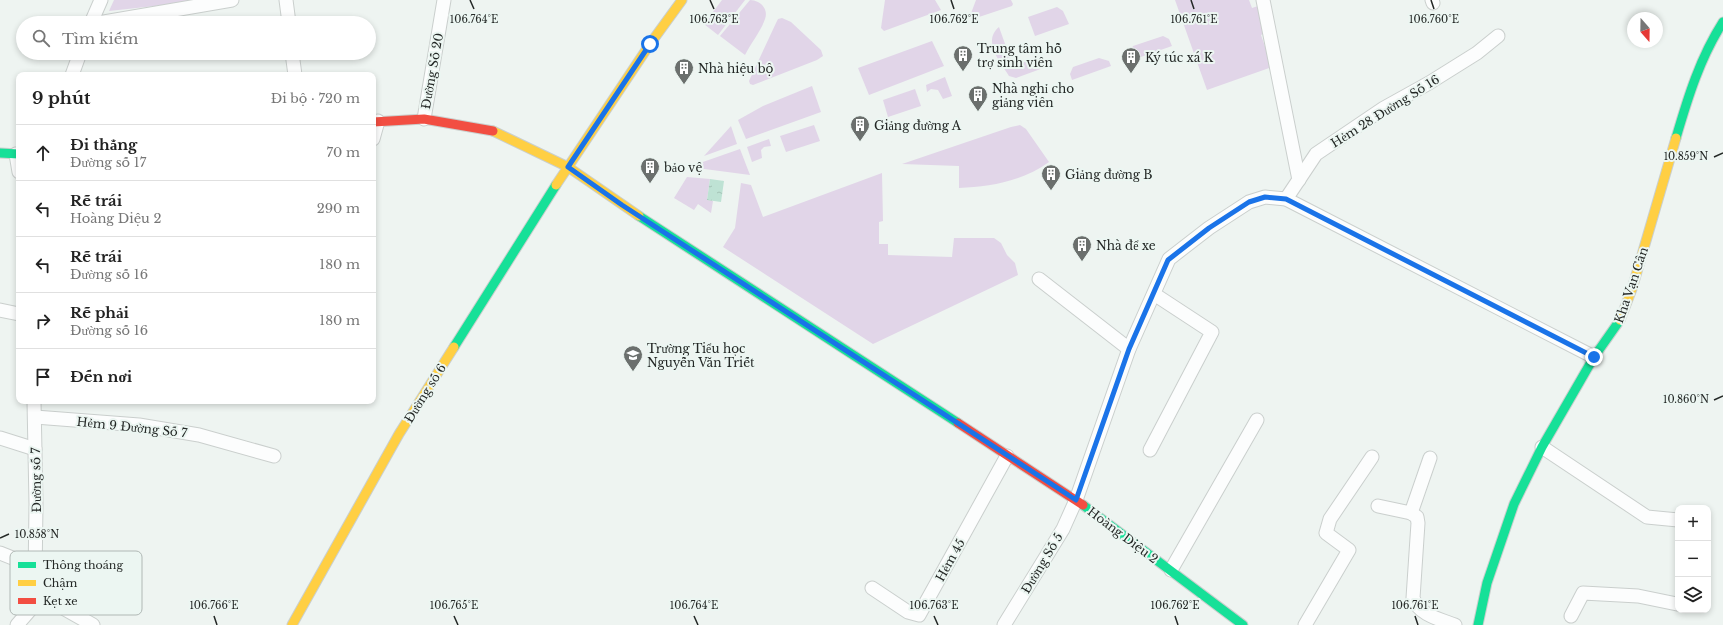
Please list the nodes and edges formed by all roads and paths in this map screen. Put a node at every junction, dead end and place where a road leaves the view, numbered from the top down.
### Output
1 (101, 0) edge
2 (232, 0) edge
3 (286, 0) edge
4 (444, 0) edge
5 (682, 0) edge
6 (1263, 0) edge
7 (94, 16) edge
8 (139, 16) edge
9 (288, 16) edge
10 (1723, 24) edge
11 (1498, 36) dead end
12 (77, 60) edge
13 (293, 60) edge
14 (73, 72) edge
15 (295, 72) edge
16 (424, 119) junction
17 (376, 122) edge
18 (0, 153) edge
19 (16, 154) edge
20 (568, 167) junction
21 (1299, 180) junction
22 (1286, 199) junction
23 (1039, 279) dead end
24 (1154, 294) junction
25 (0, 310) edge
26 (16, 313) edge
27 (1129, 349) junction
28 (1594, 357) junction
29 (34, 404) edge
30 (34, 417) junction
31 (1258, 420) dead end
32 (0, 438) edge
33 (1542, 447) junction
34 (35, 449) junction
35 (1150, 450) dead end
36 (274, 456) dead end
37 (1007, 456) junction
38 (1372, 458) dead end
39 (1430, 458) dead end
40 (1076, 500) junction
41 (1378, 506) dead end
42 (1411, 513) junction
43 (1675, 520) edge
44 (35, 551) edge
45 (0, 553) edge
46 (10, 557) edge
47 (1171, 570) junction
48 (872, 588) dead end
49 (1675, 604) edge
50 (26, 615) edge
51 (75, 615) edge
52 (1571, 616) dead end
53 (17, 625) edge
54 (92, 625) edge
55 (292, 625) edge
56 (1004, 625) edge
57 (1243, 625) edge
58 (1305, 625) edge
59 (1455, 625) edge
60 (1478, 625) edge

1 - 7 street
2 - 8 street
3 - 9 street
4 - 16 street, Đường Số 20
5 - 20 street, Đường số 6
6 - 21 street
10 - 28 street, Kha Vạn Cân
11 - 21 street, Hẻm 28 Đường Số 16
12 - 14 street
13 - 15 street
16 - 17 street, Hoàng Diệu 2
16 - 20 street, Hoàng Diệu 2
18 - 19 street
20 - 37 street, Hoàng Diệu 2
20 - 55 street, Đường số 6
21 - 22 street, Hẻm 28 Đường Số 16
22 - 24 street, Đường Số 5
22 - 28 street
23 - 27 street
24 - 27 street, Đường Số 5
24 - 35 street
25 - 26 street
27 - 40 street, Đường Số 5
28 - 33 street, Kha Vạn Cân
29 - 30 street, Đường số 7
30 - 34 street, Đường số 7
30 - 36 street, Hẻm 9 Đường Số 7
31 - 47 street
32 - 34 street
33 - 43 street
33 - 60 street, Kha Vạn Cân
34 - 44 street, Đường số 7
37 - 40 street, Hoàng Diệu 2
37 - 48 street, Hẻm 45
38 - 58 street
39 - 42 street
40 - 47 street, Hoàng Diệu 2
40 - 56 street, Đường Số 5
41 - 42 street
42 - 59 street
45 - 46 street
47 - 57 street, Hoàng Diệu 2
49 - 52 street
50 - 53 street, Đường số 7
51 - 54 street

